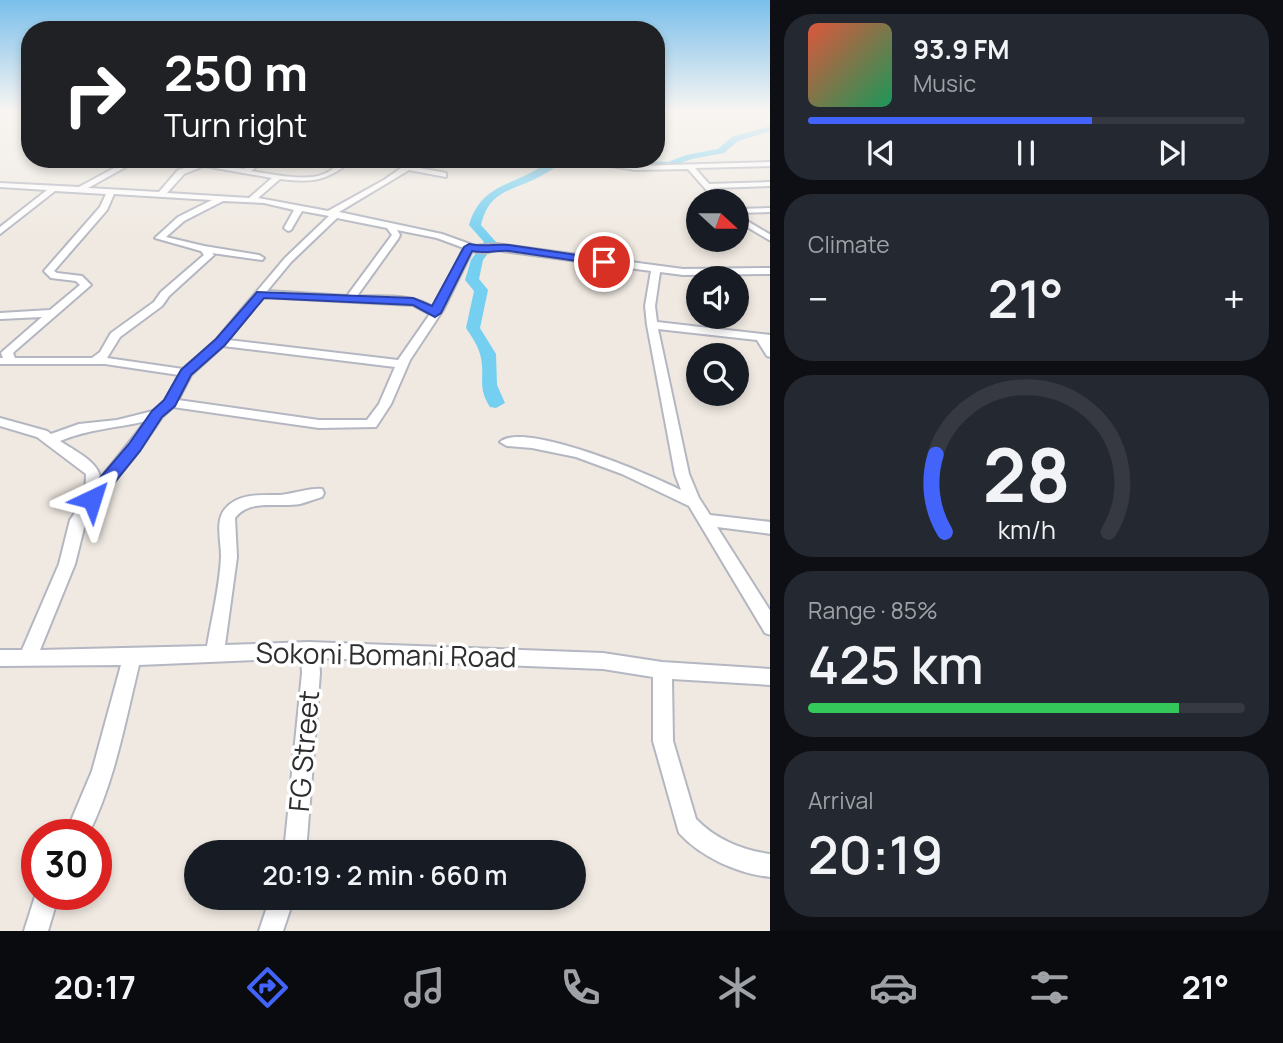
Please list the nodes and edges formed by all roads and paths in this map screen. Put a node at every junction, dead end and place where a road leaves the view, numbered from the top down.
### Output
1 (770, 164) edge
2 (665, 167) edge
3 (690, 167) junction
4 (122, 168) edge
5 (193, 168) edge
6 (240, 168) edge
7 (250, 168) edge
8 (337, 168) edge
9 (410, 168) joint
10 (246, 171) junction
11 (443, 175) dead end
12 (279, 176) junction
13 (770, 184) edge
14 (0, 185) edge
15 (707, 186) junction
16 (710, 189) edge
17 (52, 190) junction
18 (74, 190) junction
19 (111, 191) junction
20 (150, 195) junction
21 (161, 195) junction
22 (222, 198) junction
23 (127, 200) dead end
24 (250, 200) junction
25 (116, 205) dead end
26 (300, 207) junction
27 (103, 209) junction
28 (770, 210) edge
29 (749, 211) edge
30 (20, 215) junction
31 (0, 216) edge
32 (332, 216) junction
33 (749, 226) edge
34 (391, 227) junction
35 (288, 228) dead end
36 (0, 231) edge
37 (770, 239) edge
38 (469, 247) junction
39 (204, 248) junction
40 (259, 258) dead end
41 (656, 269) junction
42 (770, 271) edge
43 (261, 294) junction
44 (351, 299) junction
45 (53, 313) junction
46 (435, 313) junction
47 (0, 316) edge
48 (652, 325) junction
49 (766, 338) edge
50 (220, 342) junction
51 (770, 354) edge
52 (5, 357) edge
53 (95, 361) junction
54 (402, 365) junction
55 (186, 373) junction
56 (170, 402) junction
57 (157, 414) junction
58 (0, 422) edge
59 (50, 440) junction
60 (507, 442) dead end
61 (317, 493) dead end
62 (92, 499) junction
63 (695, 503) junction
64 (705, 520) junction
65 (770, 528) edge
66 (770, 628) edge
67 (309, 650) junction
68 (215, 654) junction
69 (28, 656) junction
70 (132, 657) junction
71 (0, 658) edge
72 (662, 670) junction
73 (770, 677) edge
74 (85, 819) edge
75 (296, 840) edge
76 (770, 866) edge
77 (42, 910) edge
78 (278, 910) edge
79 (36, 931) edge
80 (271, 931) edge

1 - 3 street
2 - 3 street
3 - 15 street
4 - 18 street
5 - 21 street
6 - 10 street
7 - 10 street
8 - 12 street
9 - 11 street
9 - 32 street
10 - 12 street
12 - 24 street
13 - 15 street
14 - 17 street
15 - 16 street
17 - 18 street
17 - 30 street
18 - 19 street
19 - 20 street
19 - 27 street
20 - 21 street
20 - 23 street
21 - 22 street
22 - 24 street
22 - 39 street
24 - 26 street
25 - 27 street
26 - 32 street
26 - 35 street
27 - 45 street
28 - 29 street
30 - 31 street
30 - 36 street
32 - 34 street
32 - 43 street
33 - 37 street
34 - 38 street
34 - 44 street
38 - 41 street
38 - 46 street
39 - 40 street
39 - 53 street
41 - 42 street
41 - 48 street
43 - 44 street
43 - 50 street
44 - 46 street
45 - 47 street
45 - 52 street
46 - 54 street
48 - 49 street
48 - 63 street
49 - 51 street
50 - 54 street
50 - 55 street
52 - 53 street
53 - 55 street
54 - 56 street
55 - 56 street
56 - 57 street
57 - 59 street
57 - 62 street
58 - 59 street
59 - 62 street
60 - 63 street
61 - 68 street
62 - 69 street
63 - 64 street
64 - 65 street
64 - 66 street
67 - 68 street, Sokoni Bomani Road
67 - 72 street, Sokoni Bomani Road
67 - 75 street, FG Street
68 - 70 street, Sokoni Bomani Road
69 - 70 street, Sokoni Bomani Road
69 - 71 street, Sokoni Bomani Road
70 - 74 street
72 - 73 street, Sokoni Bomani Road
72 - 76 street
77 - 79 street
78 - 80 street

